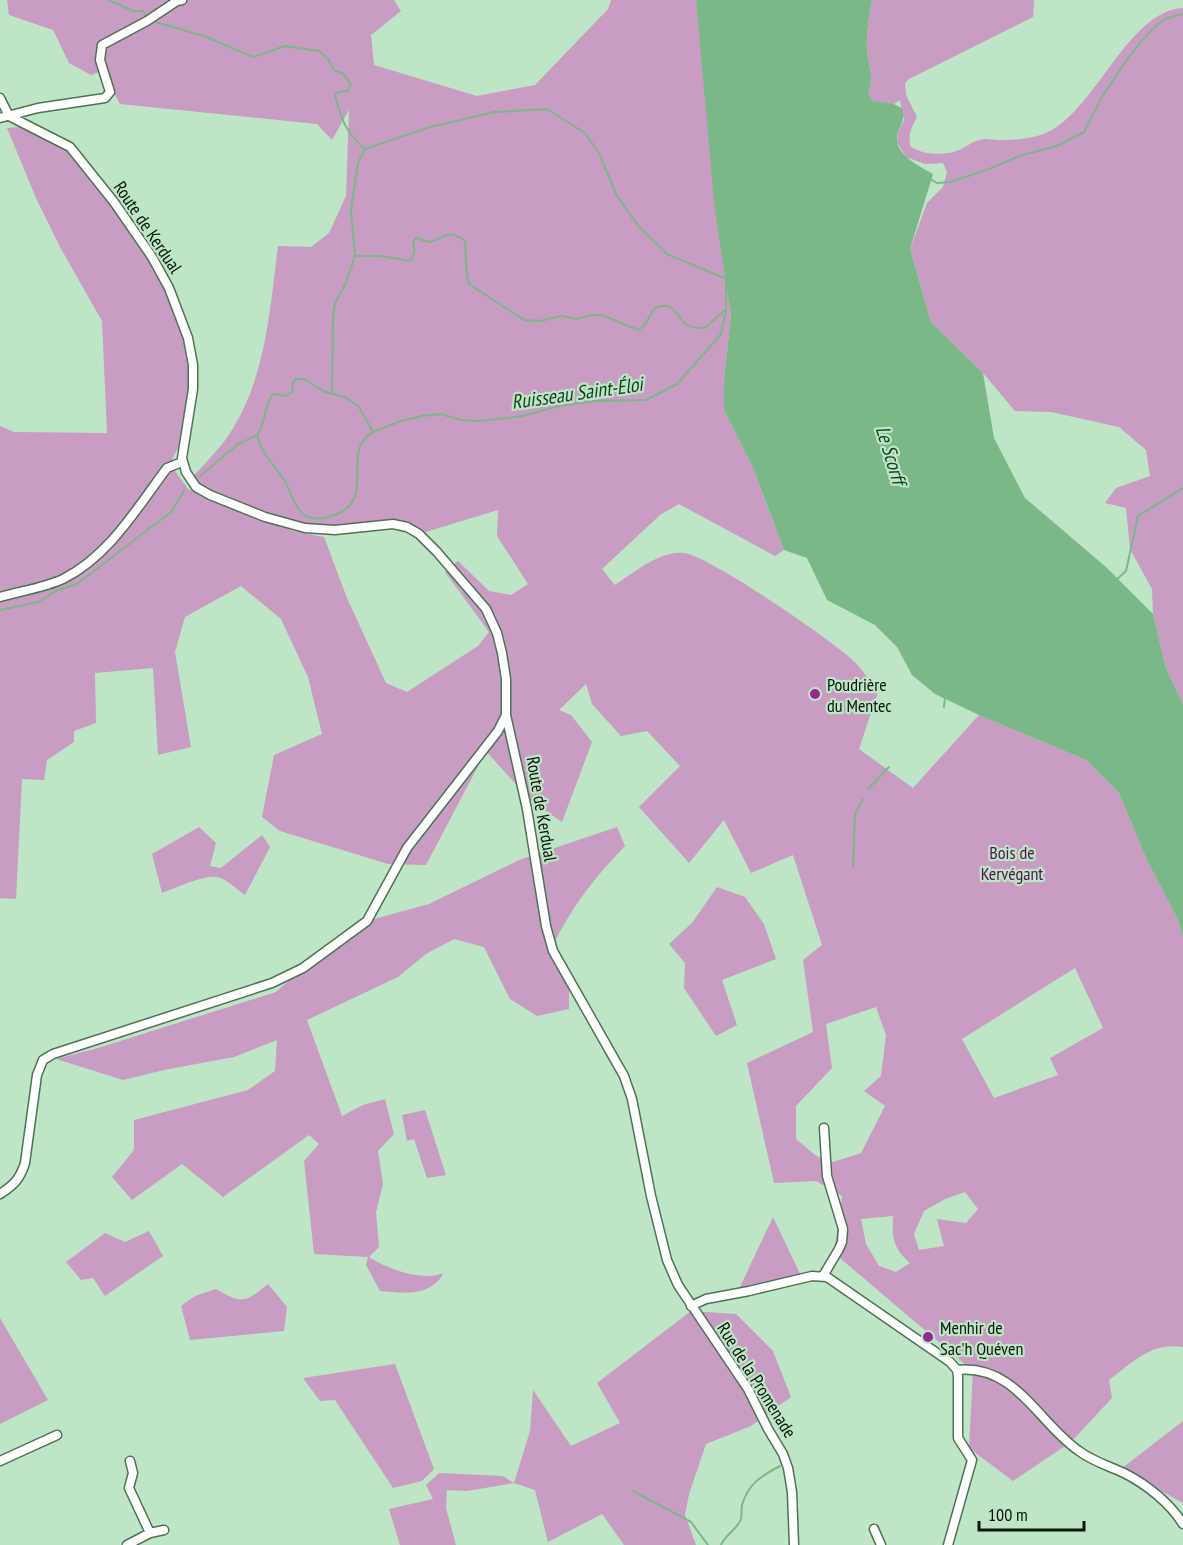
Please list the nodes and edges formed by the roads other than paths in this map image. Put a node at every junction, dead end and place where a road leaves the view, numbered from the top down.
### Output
1 (182, 0) edge
2 (0, 98) edge
3 (5, 117) edge
4 (182, 462) junction
5 (0, 597) edge
6 (506, 716) junction
7 (824, 1128) dead end
8 (0, 1194) edge
9 (823, 1276) junction
10 (691, 1306) junction
11 (957, 1370) junction
12 (57, 1435) dead end
13 (0, 1461) edge
14 (130, 1461) dead end
15 (1183, 1524) edge
16 (874, 1529) dead end
17 (164, 1530) dead end
18 (150, 1533) junction
19 (127, 1545) edge
20 (794, 1545) edge
21 (881, 1545) edge
22 (948, 1545) edge

1 - 3 street
2 - 3 street
3 - 4 street, Route de Kerdual
4 - 5 street
4 - 6 street, Route de Kerdual
6 - 8 street
6 - 10 street, Route de Kerdual
7 - 9 street
9 - 10 street
9 - 11 street
10 - 20 street, Rue de la Promenade
11 - 15 street
11 - 22 street
12 - 13 street
14 - 18 street
16 - 21 street
17 - 18 street
18 - 19 street

